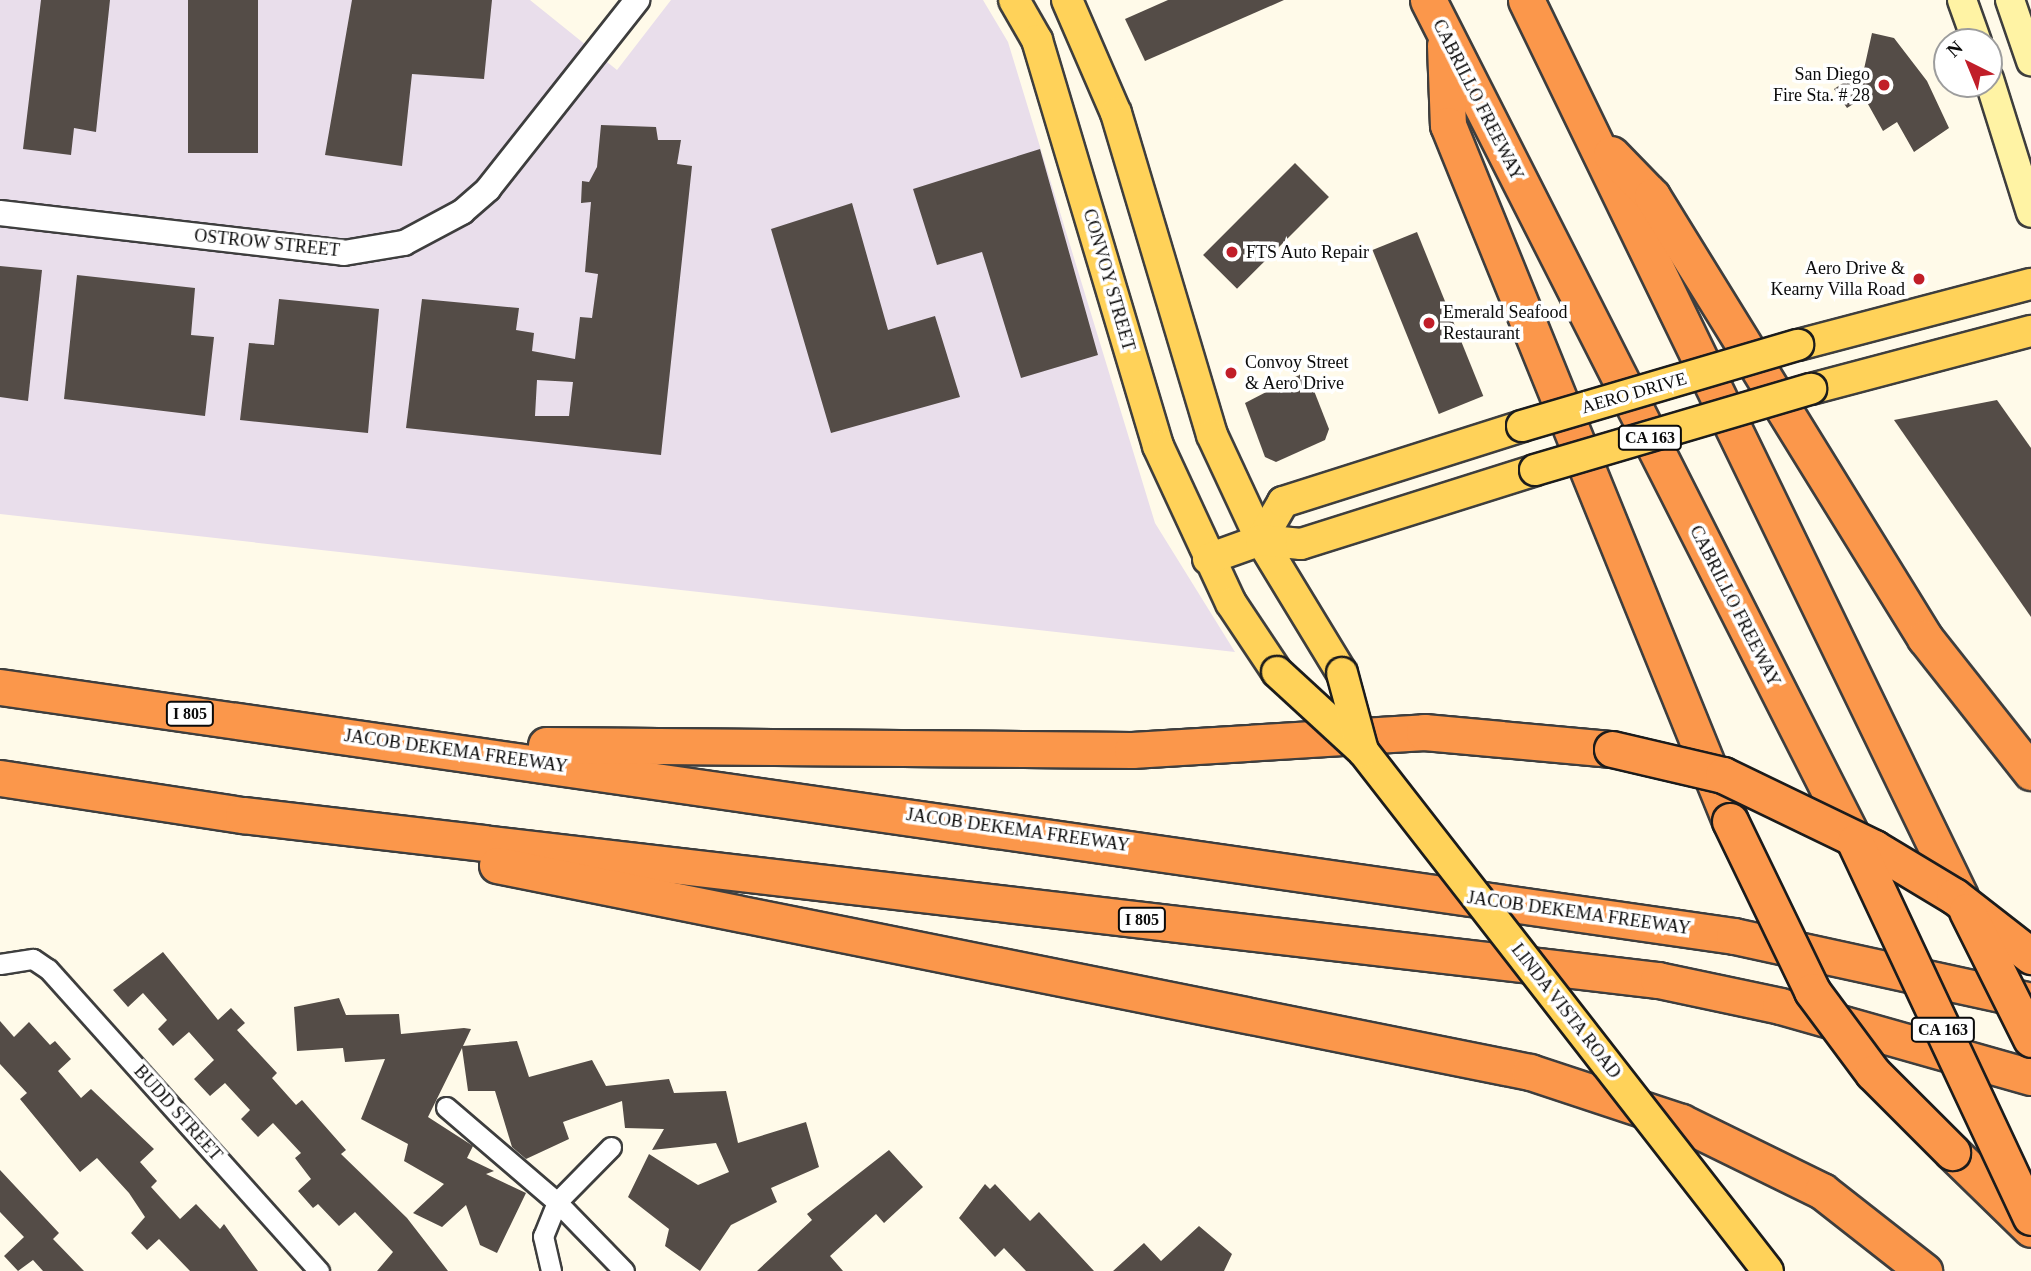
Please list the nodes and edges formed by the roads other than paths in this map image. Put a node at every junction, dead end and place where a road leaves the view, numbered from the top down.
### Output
1 (637, 0) edge
2 (1014, 0) edge
3 (1067, 0) edge
4 (1428, 0) edge
5 (1526, 0) edge
6 (1962, 0) edge
7 (2010, 0) edge
8 (1972, 28) edge
9 (1444, 34) junction
10 (2031, 61) edge
11 (1995, 98) edge
12 (1590, 132) junction
13 (0, 213) edge
14 (2031, 213) edge
15 (2031, 284) edge
16 (2031, 331) edge
17 (1261, 540) junction
18 (1208, 559) junction
19 (0, 687) edge
20 (380, 741) junction
21 (1363, 751) junction
22 (2031, 772) edge
23 (0, 778) edge
24 (243, 815) junction
25 (2031, 956) edge
26 (0, 964) edge
27 (2031, 1002) edge
28 (2031, 1039) edge
29 (2031, 1077) edge
30 (446, 1107) dead end
31 (611, 1147) dead end
32 (558, 1202) junction
33 (2031, 1217) edge
34 (2031, 1229) edge
35 (320, 1271) edge
36 (551, 1271) edge
37 (624, 1271) edge
38 (1768, 1271) edge
39 (1924, 1271) edge

1 - 13 street, OSTROW STREET
2 - 18 main road, CONVOY STREET
3 - 17 main road
4 - 9 highway, CABRILLO FREEWAY / CA 163
5 - 12 highway
6 - 8 main road
7 - 10 main road
9 - 33 highway, CABRILLO FREEWAY / CA 163, bridge
9 - 34 highway, bridge
11 - 14 main road
12 - 22 highway
12 - 28 highway, bridge
15 - 17 main road, AERO DRIVE, bridge
16 - 17 main road, bridge
17 - 18 main road
17 - 21 main road, LINDA VISTA ROAD, bridge
18 - 21 main road, LINDA VISTA ROAD, bridge
19 - 20 highway, JACOB DEKEMA FREEWAY / I 805
20 - 25 highway, bridge
20 - 27 highway, JACOB DEKEMA FREEWAY / I 805
21 - 38 main road, LINDA VISTA ROAD, bridge
23 - 24 highway, I 805
24 - 29 highway, I 805
24 - 39 highway
26 - 35 street, BUDD STREET
30 - 32 street
31 - 32 street
32 - 36 street
32 - 37 street

